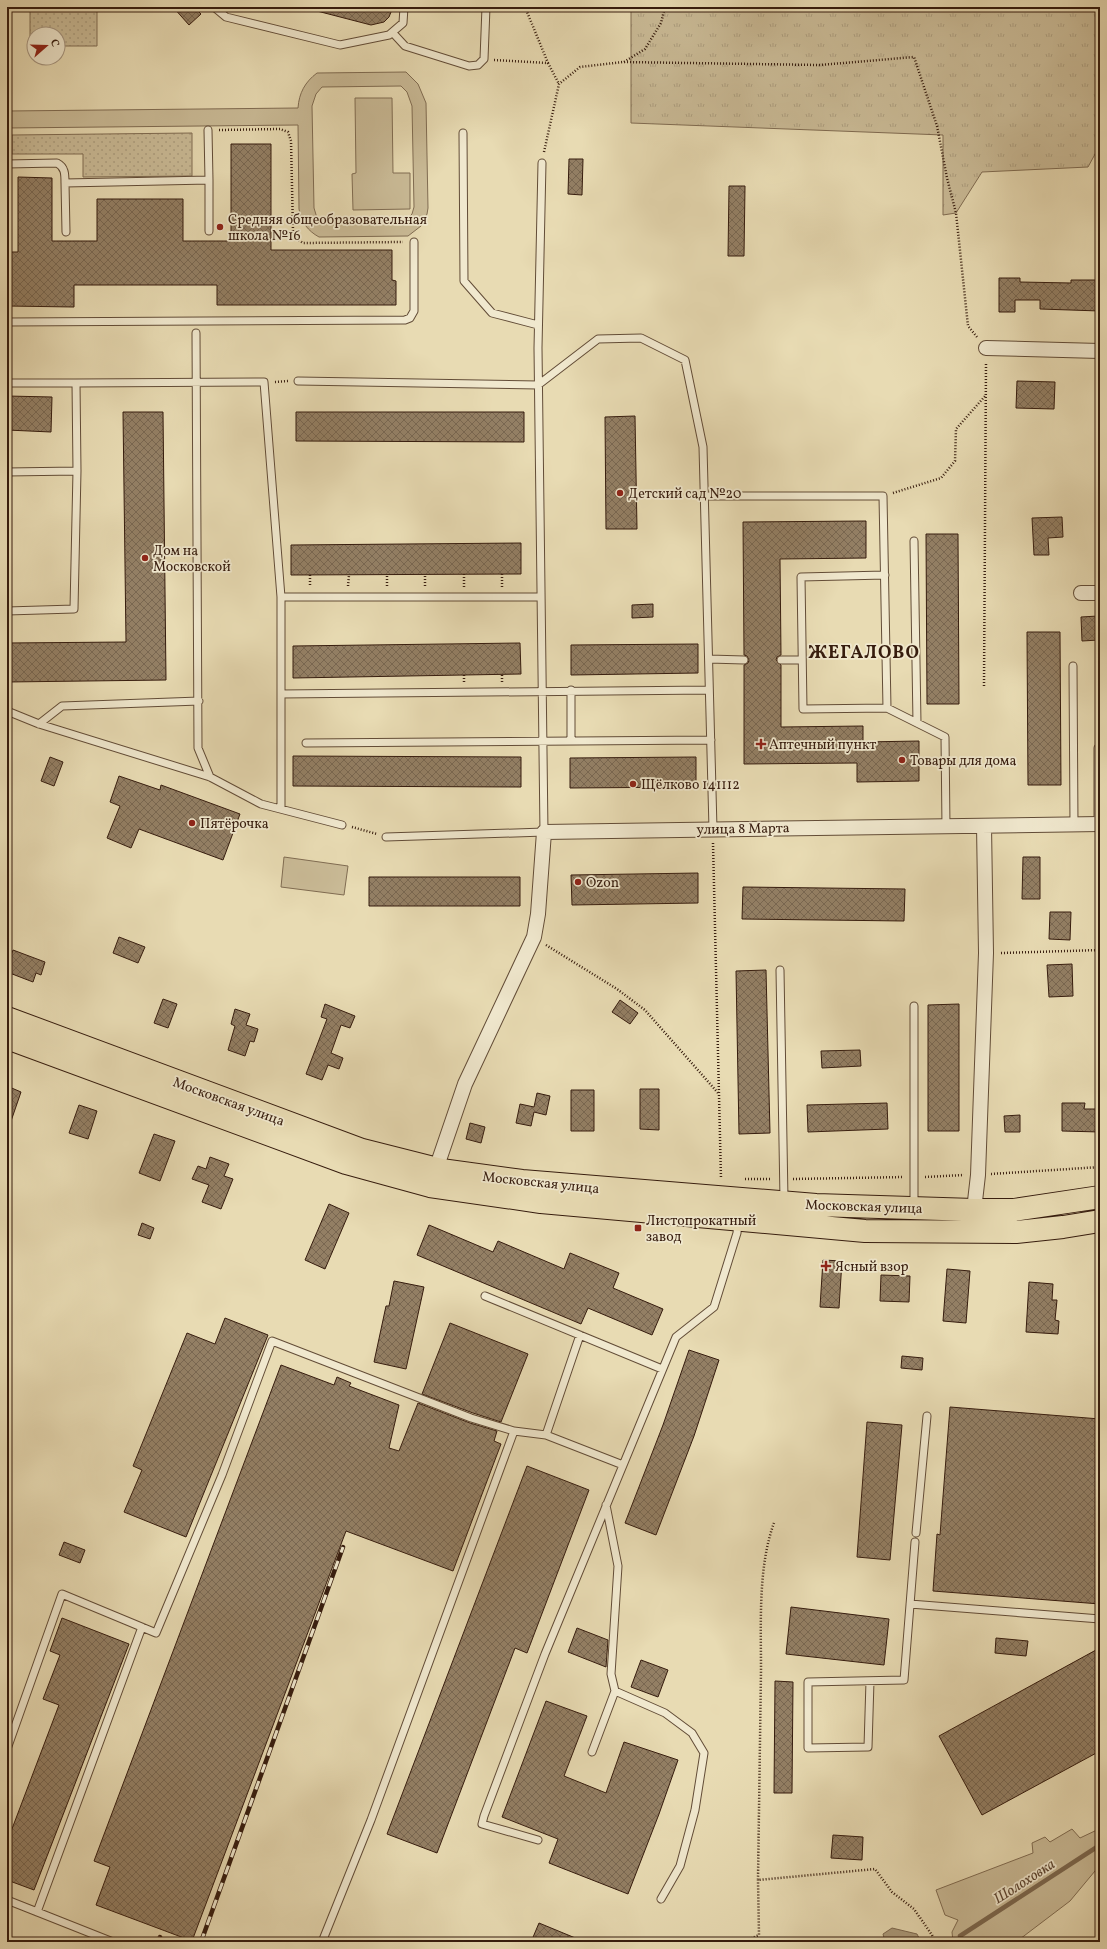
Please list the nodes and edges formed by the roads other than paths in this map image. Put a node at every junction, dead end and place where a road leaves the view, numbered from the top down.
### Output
1 (214, 7) edge
2 (404, 7) edge
3 (486, 7) edge
4 (393, 33) junction
5 (208, 130) road end
6 (463, 133) dead end
7 (542, 163) road end
8 (7, 164) edge
9 (209, 180) junction
10 (65, 183) junction
11 (209, 231) dead end
12 (66, 232) dead end
13 (414, 242) road end
14 (7, 322) edge
15 (538, 325) junction
16 (196, 333) dead end
17 (986, 348) road end
18 (1100, 351) edge
19 (298, 381) road end
20 (76, 382) junction
21 (197, 382) junction
22 (7, 383) edge
23 (538, 385) junction
24 (76, 471) junction
25 (7, 472) edge
26 (704, 496) junction
27 (914, 541) dead end
28 (885, 575) junction
29 (1100, 593) edge
30 (1081, 594) dead end
31 (541, 596) junction
32 (281, 597) junction
33 (7, 610) edge
34 (709, 660) junction
35 (744, 660) dead end
36 (781, 660) dead end
37 (802, 660) junction
38 (1073, 666) dead end
39 (541, 690) junction
40 (571, 690) junction
41 (709, 690) junction
42 (281, 694) junction
43 (199, 701) junction
44 (887, 708) junction
45 (7, 711) edge
46 (917, 723) junction
47 (39, 724) junction
48 (711, 740) junction
49 (543, 741) junction
50 (571, 741) junction
51 (306, 743) dead end
52 (1100, 748) edge
53 (210, 777) junction
54 (281, 809) junction
55 (1074, 824) junction
56 (1099, 824) edge
57 (342, 825) road end
58 (946, 826) junction
59 (984, 826) junction
60 (713, 829) junction
61 (544, 832) junction
62 (386, 837) road end
63 (780, 970) dead end
64 (914, 1006) dead end
65 (7, 1018) edge
66 (7, 1038) edge
67 (436, 1169) junction
68 (1100, 1197) edge
69 (784, 1203) junction
70 (914, 1208) junction
71 (974, 1210) junction
72 (739, 1220) junction
73 (1100, 1221) edge
74 (485, 1296) dead end
75 (580, 1335) junction
76 (662, 1369) junction
77 (927, 1416) dead end
78 (514, 1431) junction
79 (546, 1435) junction
80 (623, 1465) junction
81 (606, 1505) junction
82 (916, 1533) dead end
83 (915, 1542) dead end
84 (910, 1604) junction
85 (1100, 1619) edge
86 (142, 1627) junction
87 (870, 1681) junction
88 (615, 1691) junction
89 (7, 1749) edge
90 (592, 1752) dead end
91 (538, 1840) dead end
92 (661, 1899) dead end
93 (7, 1900) edge
94 (37, 1912) junction
95 (113, 1942) edge
96 (322, 1942) edge

1 - 4 lane
2 - 4 lane
3 - 4 lane
5 - 9 lane
6 - 15 lane
7 - 15 lane
8 - 10 lane
9 - 10 lane
9 - 11 lane
10 - 12 lane
13 - 14 lane
15 - 23 lane
16 - 21 lane
17 - 18 street
19 - 23 lane
20 - 21 lane
20 - 22 lane
20 - 24 lane
21 - 32 lane
21 - 43 lane
23 - 26 lane
23 - 31 lane
24 - 25 lane
24 - 33 lane
26 - 28 lane
26 - 34 lane
27 - 46 lane
28 - 37 lane
28 - 44 lane
29 - 30 street
31 - 32 lane
31 - 39 lane
32 - 42 lane
34 - 35 lane
34 - 41 lane
36 - 37 lane
37 - 44 lane
38 - 55 lane
39 - 40 lane
39 - 42 lane
39 - 49 lane
40 - 41 lane
40 - 50 lane
41 - 48 lane
42 - 54 lane
43 - 47 lane
43 - 53 lane
44 - 46 lane
45 - 47 lane
46 - 58 lane
47 - 53 lane
48 - 50 lane
48 - 60 lane
49 - 50 lane
49 - 51 lane
49 - 61 lane
52 - 56 lane
53 - 54 lane
54 - 57 lane
55 - 56 street, улица 8 Марта
55 - 59 street, улица 8 Марта
58 - 59 street, улица 8 Марта
58 - 60 street, улица 8 Марта
59 - 71 street
60 - 61 street, улица 8 Марта
61 - 62 lane, улица 8 Марта
61 - 67 street
63 - 69 lane
64 - 70 lane
65 - 67 main road, Московская улица
66 - 72 main road, Московская улица
67 - 69 main road, Московская улица
68 - 71 main road, Московская улица
69 - 70 main road, Московская улица
70 - 71 main road, Московская улица
72 - 73 main road, Московская улица
72 - 76 lane
74 - 75 lane
75 - 76 lane
75 - 79 lane
76 - 80 lane
77 - 82 lane
78 - 79 lane
78 - 86 lane
78 - 96 lane
79 - 80 lane
80 - 81 lane
81 - 88 lane
81 - 91 lane
83 - 84 lane
84 - 85 lane
84 - 87 lane
86 - 89 lane
86 - 94 lane
87 - 87 lane
88 - 90 lane
88 - 92 lane
93 - 94 lane
94 - 95 lane

